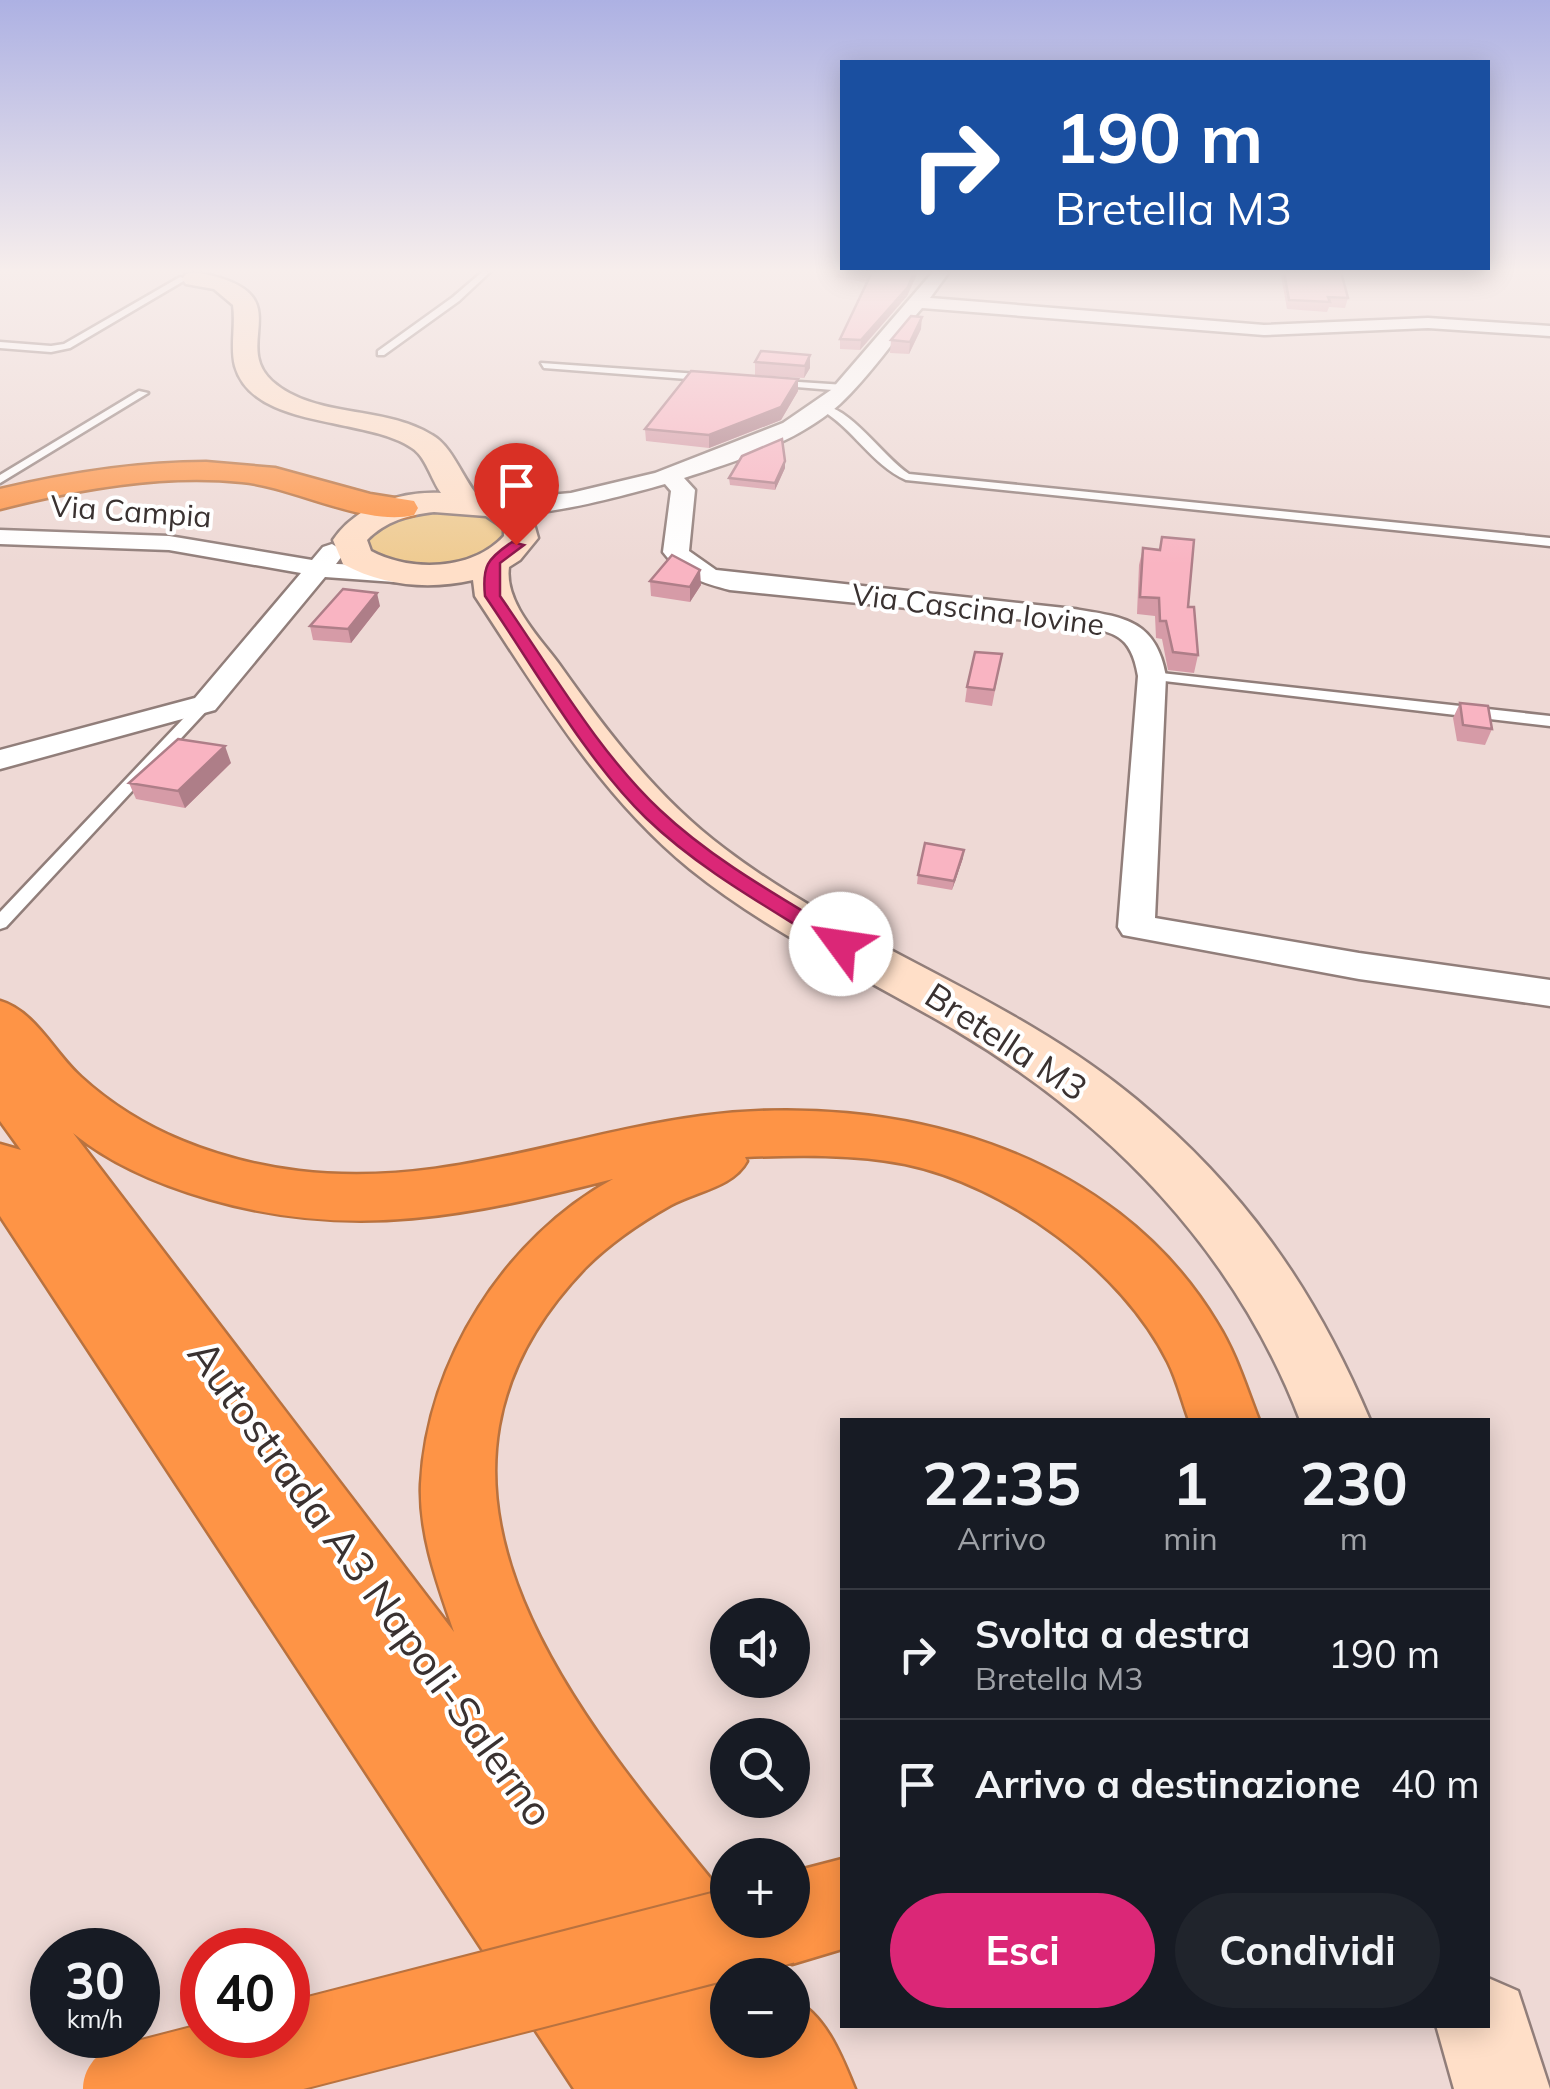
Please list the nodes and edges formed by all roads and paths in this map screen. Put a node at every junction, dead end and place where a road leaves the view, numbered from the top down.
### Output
1 (250, 369) edge
2 (614, 369) edge
3 (860, 369) edge
4 (722, 378) edge
5 (762, 382) edge
6 (844, 388) junction
7 (143, 392) dead end
8 (824, 407) junction
9 (668, 474) junction
10 (0, 480) edge
11 (340, 497) junction
12 (0, 499) edge
13 (482, 504) junction
14 (410, 506) junction
15 (0, 537) edge
16 (1550, 542) edge
17 (333, 555) junction
18 (380, 574) junction
19 (493, 579) junction
20 (1152, 676) junction
21 (206, 704) junction
22 (1550, 720) edge
23 (0, 760) edge
24 (0, 923) edge
25 (1550, 993) edge
26 (0, 1020) edge
27 (0, 1078) edge
28 (806, 1136) junction
29 (0, 1167) edge
30 (1223, 1418) edge
31 (1334, 1418) edge
32 (840, 1905) edge
33 (810, 1913) edge
34 (714, 1938) edge
35 (715, 1958) edge
36 (1485, 2028) edge
37 (786, 2058) edge
38 (127, 2089) edge
39 (632, 2089) edge
40 (740, 2089) edge
41 (806, 2089) edge
42 (1503, 2089) edge

1 - 13 street
2 - 4 lane
3 - 6 street
5 - 6 lane
6 - 8 street
7 - 10 lane
8 - 9 street
8 - 16 lane
9 - 13 street
9 - 20 street, Via Cascina Iovine
11 - 12 highway
11 - 14 highway
11 - 17 highway
13 - 14 street
13 - 19 street
14 - 17 street
15 - 17 street, Via Campia
17 - 18 street
17 - 18 street
17 - 21 street
18 - 19 street
19 - 31 street, Bretella M3
20 - 22 lane
20 - 25 street
21 - 23 street
21 - 24 lane
26 - 28 highway
27 - 40 highway, Autostrada A3 Napoli-Salerno
28 - 30 highway
28 - 35 highway
29 - 39 highway, Autostrada A3 Napoli-Salerno
32 - 33 highway
34 - 38 highway, bridge
36 - 42 street
37 - 41 highway

